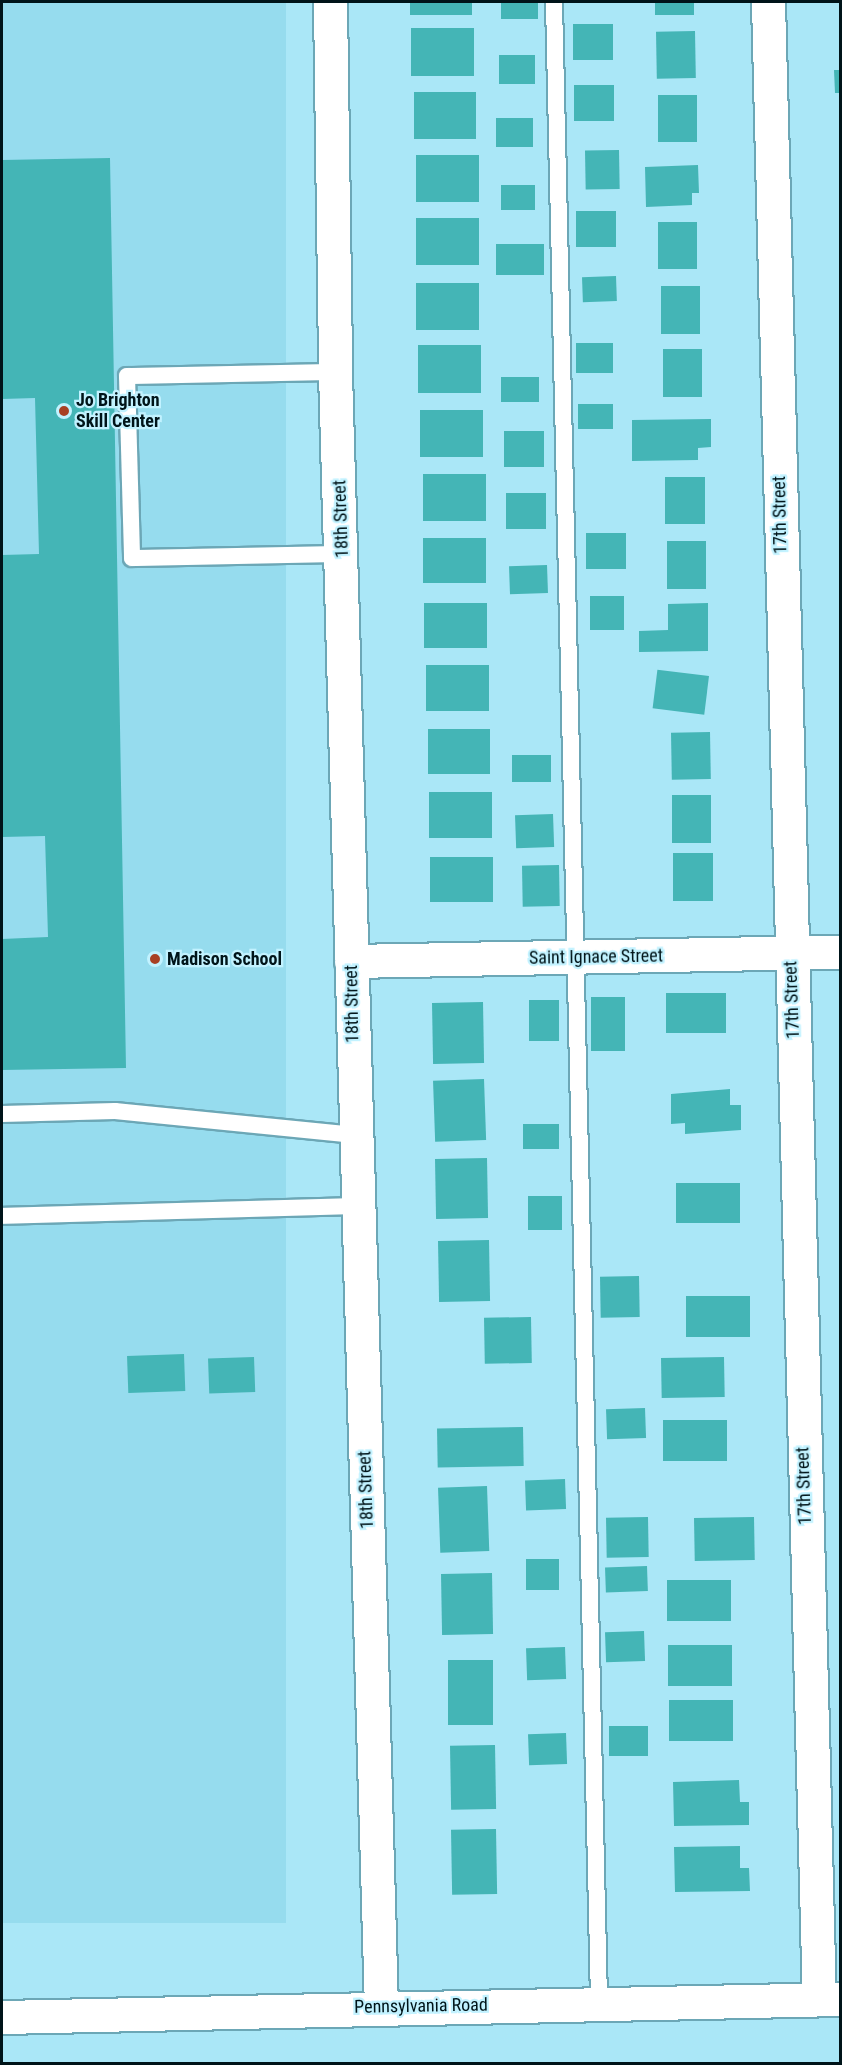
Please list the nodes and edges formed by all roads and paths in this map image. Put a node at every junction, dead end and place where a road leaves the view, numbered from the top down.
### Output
1 (330, 2) edge
2 (554, 2) edge
3 (768, 2) edge
4 (334, 372) junction
5 (342, 554) junction
6 (840, 952) edge
7 (790, 953) junction
8 (576, 957) junction
9 (351, 961) junction
10 (2, 1114) edge
11 (355, 1136) junction
12 (357, 1206) junction
13 (2, 1216) edge
14 (830, 1999) edge
15 (599, 2002) junction
16 (381, 2007) junction
17 (2, 2017) edge

1 - 4 street, 18th Street
2 - 8 lane
3 - 7 street, 17th Street
4 - 5 street, 18th Street
4 - 5 lane
5 - 9 street, 18th Street
6 - 7 street, Saint Ignace Street
7 - 8 street, Saint Ignace Street
7 - 14 street, 17th Street
8 - 9 street, Saint Ignace Street
8 - 15 lane
9 - 11 street, 18th Street
10 - 11 lane
11 - 12 street, 18th Street
12 - 13 lane
12 - 16 street, 18th Street
14 - 15 street, Pennsylvania Road
15 - 16 street, Pennsylvania Road
16 - 17 street, Pennsylvania Road

